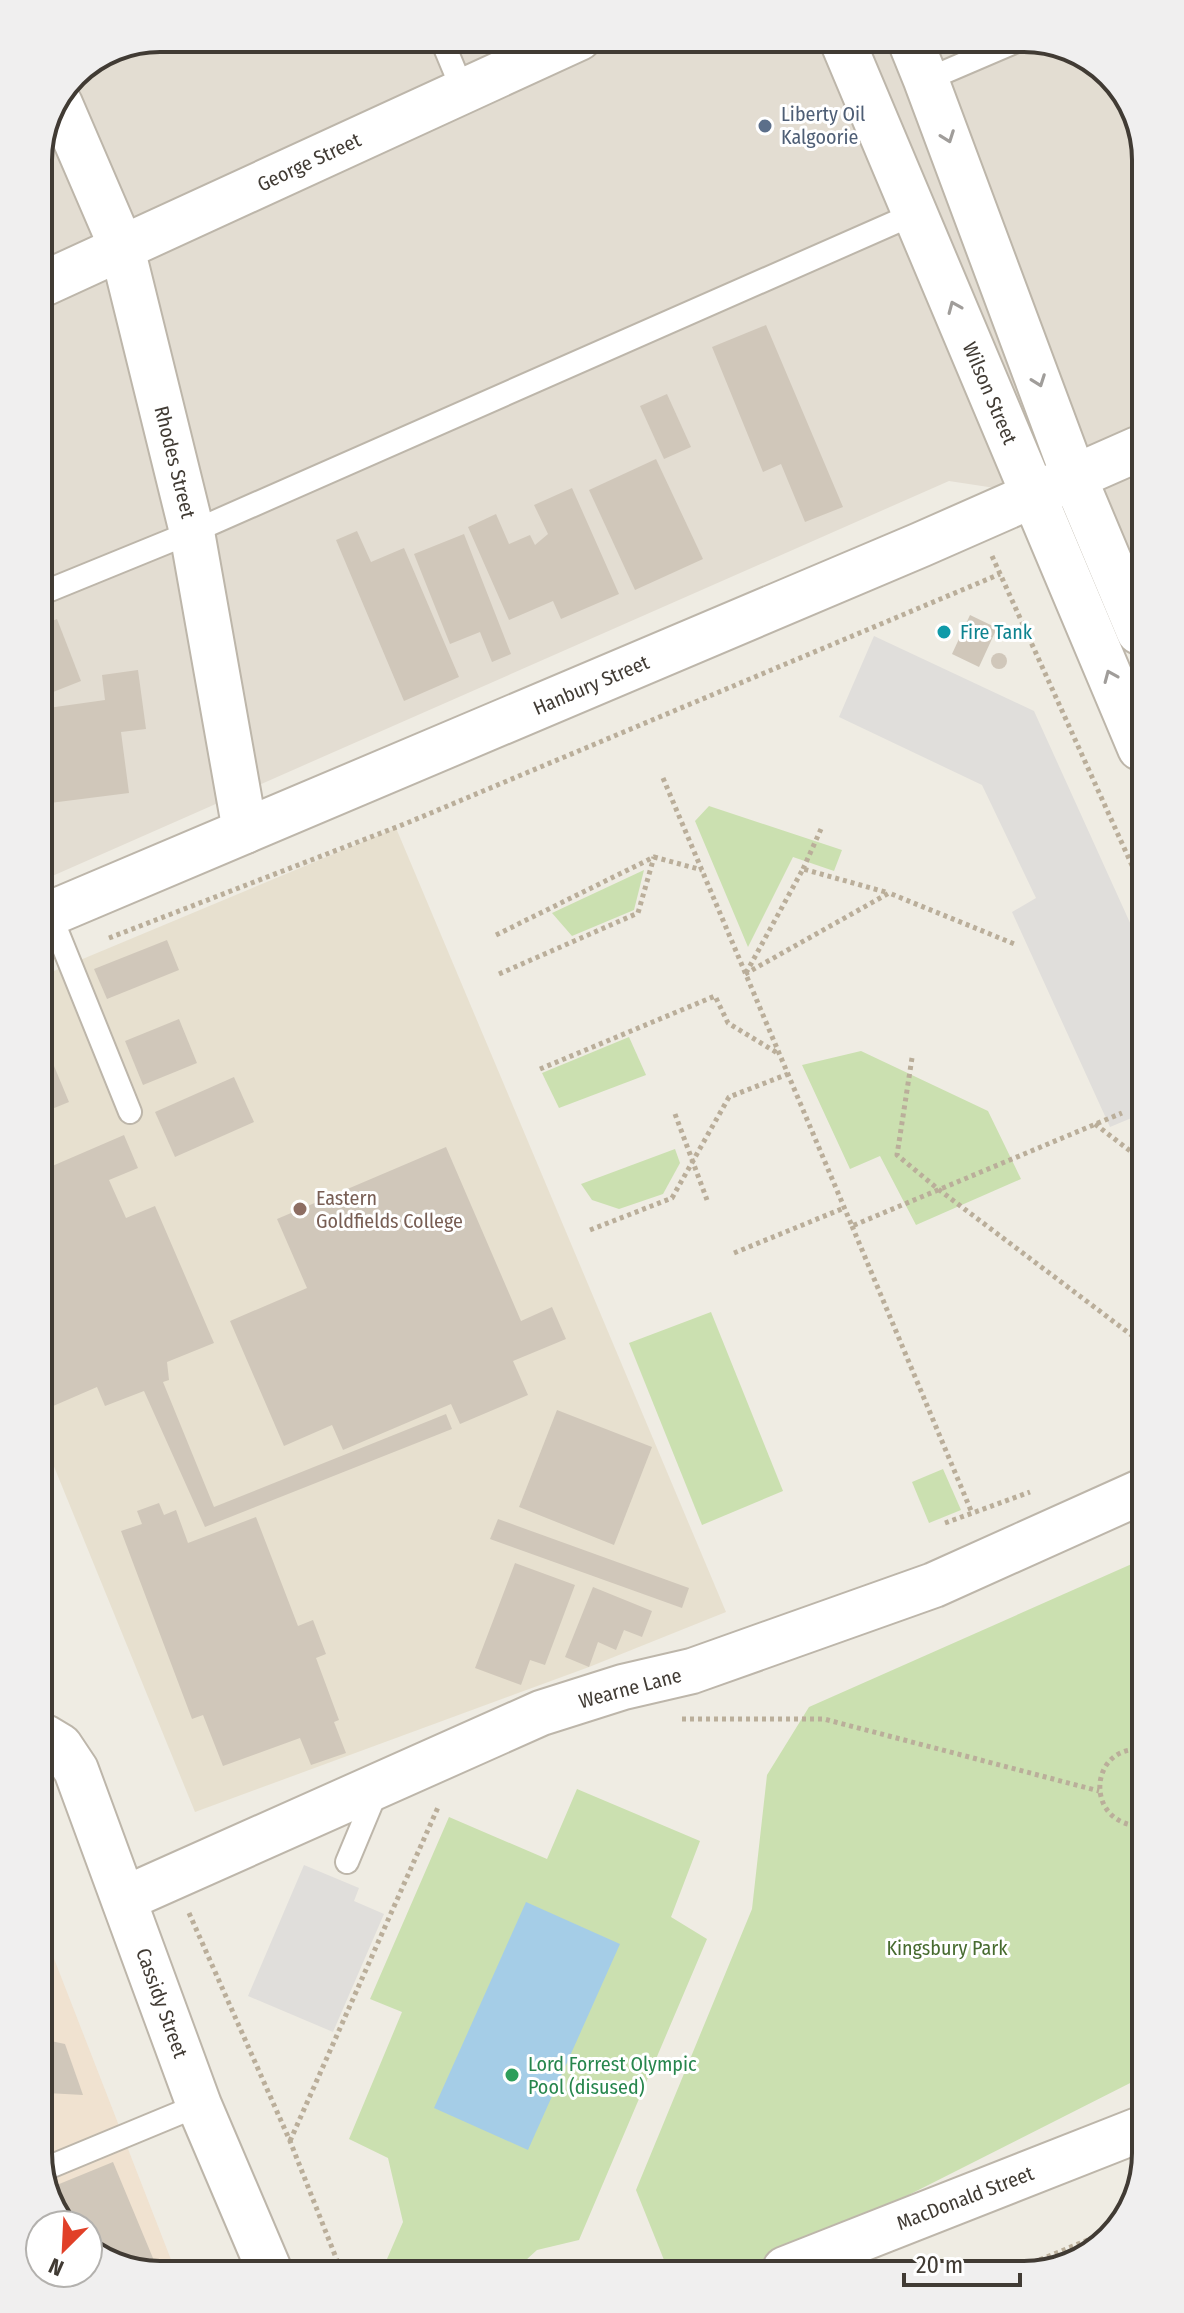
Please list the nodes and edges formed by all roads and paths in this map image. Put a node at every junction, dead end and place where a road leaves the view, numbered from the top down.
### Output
1 (447, 52) edge
2 (548, 52) edge
3 (847, 52) edge
4 (915, 52) edge
5 (991, 52) edge
6 (926, 80) junction
7 (463, 91) junction
8 (63, 112) edge
9 (914, 214) junction
10 (122, 248) junction
11 (52, 280) edge
12 (1132, 452) edge
13 (1074, 477) junction
14 (1034, 494) junction
15 (192, 532) junction
16 (992, 554) dead end
17 (1000, 574) junction
18 (52, 589) edge
19 (1132, 615) edge
20 (1132, 729) edge
21 (663, 778) dead end
22 (821, 829) dead end
23 (245, 831) junction
24 (654, 857) junction
25 (1132, 865) edge
26 (803, 869) junction
27 (702, 870) junction
28 (889, 893) junction
29 (52, 912) edge
30 (52, 926) edge
31 (496, 935) dead end
32 (1017, 945) dead end
33 (67, 954) junction
34 (499, 974) dead end
35 (745, 974) junction
36 (779, 1054) junction
37 (912, 1058) dead end
38 (540, 1069) dead end
39 (788, 1074) junction
40 (130, 1112) dead end
41 (1122, 1113) dead end
42 (675, 1114) dead end
43 (1095, 1124) junction
44 (1132, 1152) edge
45 (693, 1161) junction
46 (938, 1189) junction
47 (707, 1200) dead end
48 (844, 1208) junction
49 (852, 1226) junction
50 (590, 1230) dead end
51 (734, 1253) dead end
52 (1132, 1335) edge
53 (1132, 1496) edge
54 (972, 1513) dead end
55 (667, 1719) dead end
56 (52, 1742) edge
57 (1132, 1750) edge
58 (378, 1787) junction
59 (1099, 1791) junction
60 (439, 1805) dead end
61 (1132, 1826) edge
62 (347, 1862) dead end
63 (173, 1877) junction
64 (124, 1899) junction
65 (199, 2105) junction
66 (1132, 2133) edge
67 (290, 2141) junction
68 (53, 2165) edge
69 (1089, 2239) edge
70 (1041, 2259) edge
71 (265, 2261) edge
72 (337, 2261) edge
73 (805, 2261) edge

1 - 7 lane
2 - 7 street, George Street
3 - 9 street, Wilson Street
4 - 6 street
5 - 6 lane
6 -> 13 street
7 - 10 street, George Street
8 - 10 street, Rhodes Street
14 -> 9 street, Wilson Street
9 - 15 lane
10 - 11 street, George Street
10 - 15 street, Rhodes Street
12 - 13 street, Hanbury Street
13 - 14 street, Hanbury Street
13 - 19 street
20 -> 14 street, Wilson Street
14 - 23 street, Hanbury Street
15 - 18 lane
15 - 23 street, Rhodes Street
16 - 17 path
17 - 25 path
17 - 33 path
21 - 27 path
22 - 26 path
23 - 29 street, Hanbury Street
24 - 27 path
24 - 31 path
24 - 34 path
26 - 28 path
26 - 35 path
27 - 35 path
28 - 32 path
28 - 35 path
30 - 33 lane
33 - 40 lane
35 - 36 path
36 - 38 path
36 - 39 path
37 - 46 path
39 - 45 path
39 - 48 path
41 - 43 path
42 - 45 path
43 - 44 path
43 - 46 path
45 - 47 path
45 - 50 path
46 - 49 path
46 - 52 path
48 - 49 path
48 - 51 path
49 - 54 path
53 - 58 street, Wearne Lane
55 - 59 path
56 - 64 street, Cassidy Street
57 - 59 path
58 - 62 lane
58 - 63 street, Wearne Lane
59 - 61 path
60 - 67 path
63 - 64 street, Wearne Lane
63 - 67 path
64 - 65 street, Cassidy Street
65 - 68 lane
65 - 71 street, Cassidy Street
66 - 73 street, MacDonald Street
67 - 72 path
69 - 70 path

